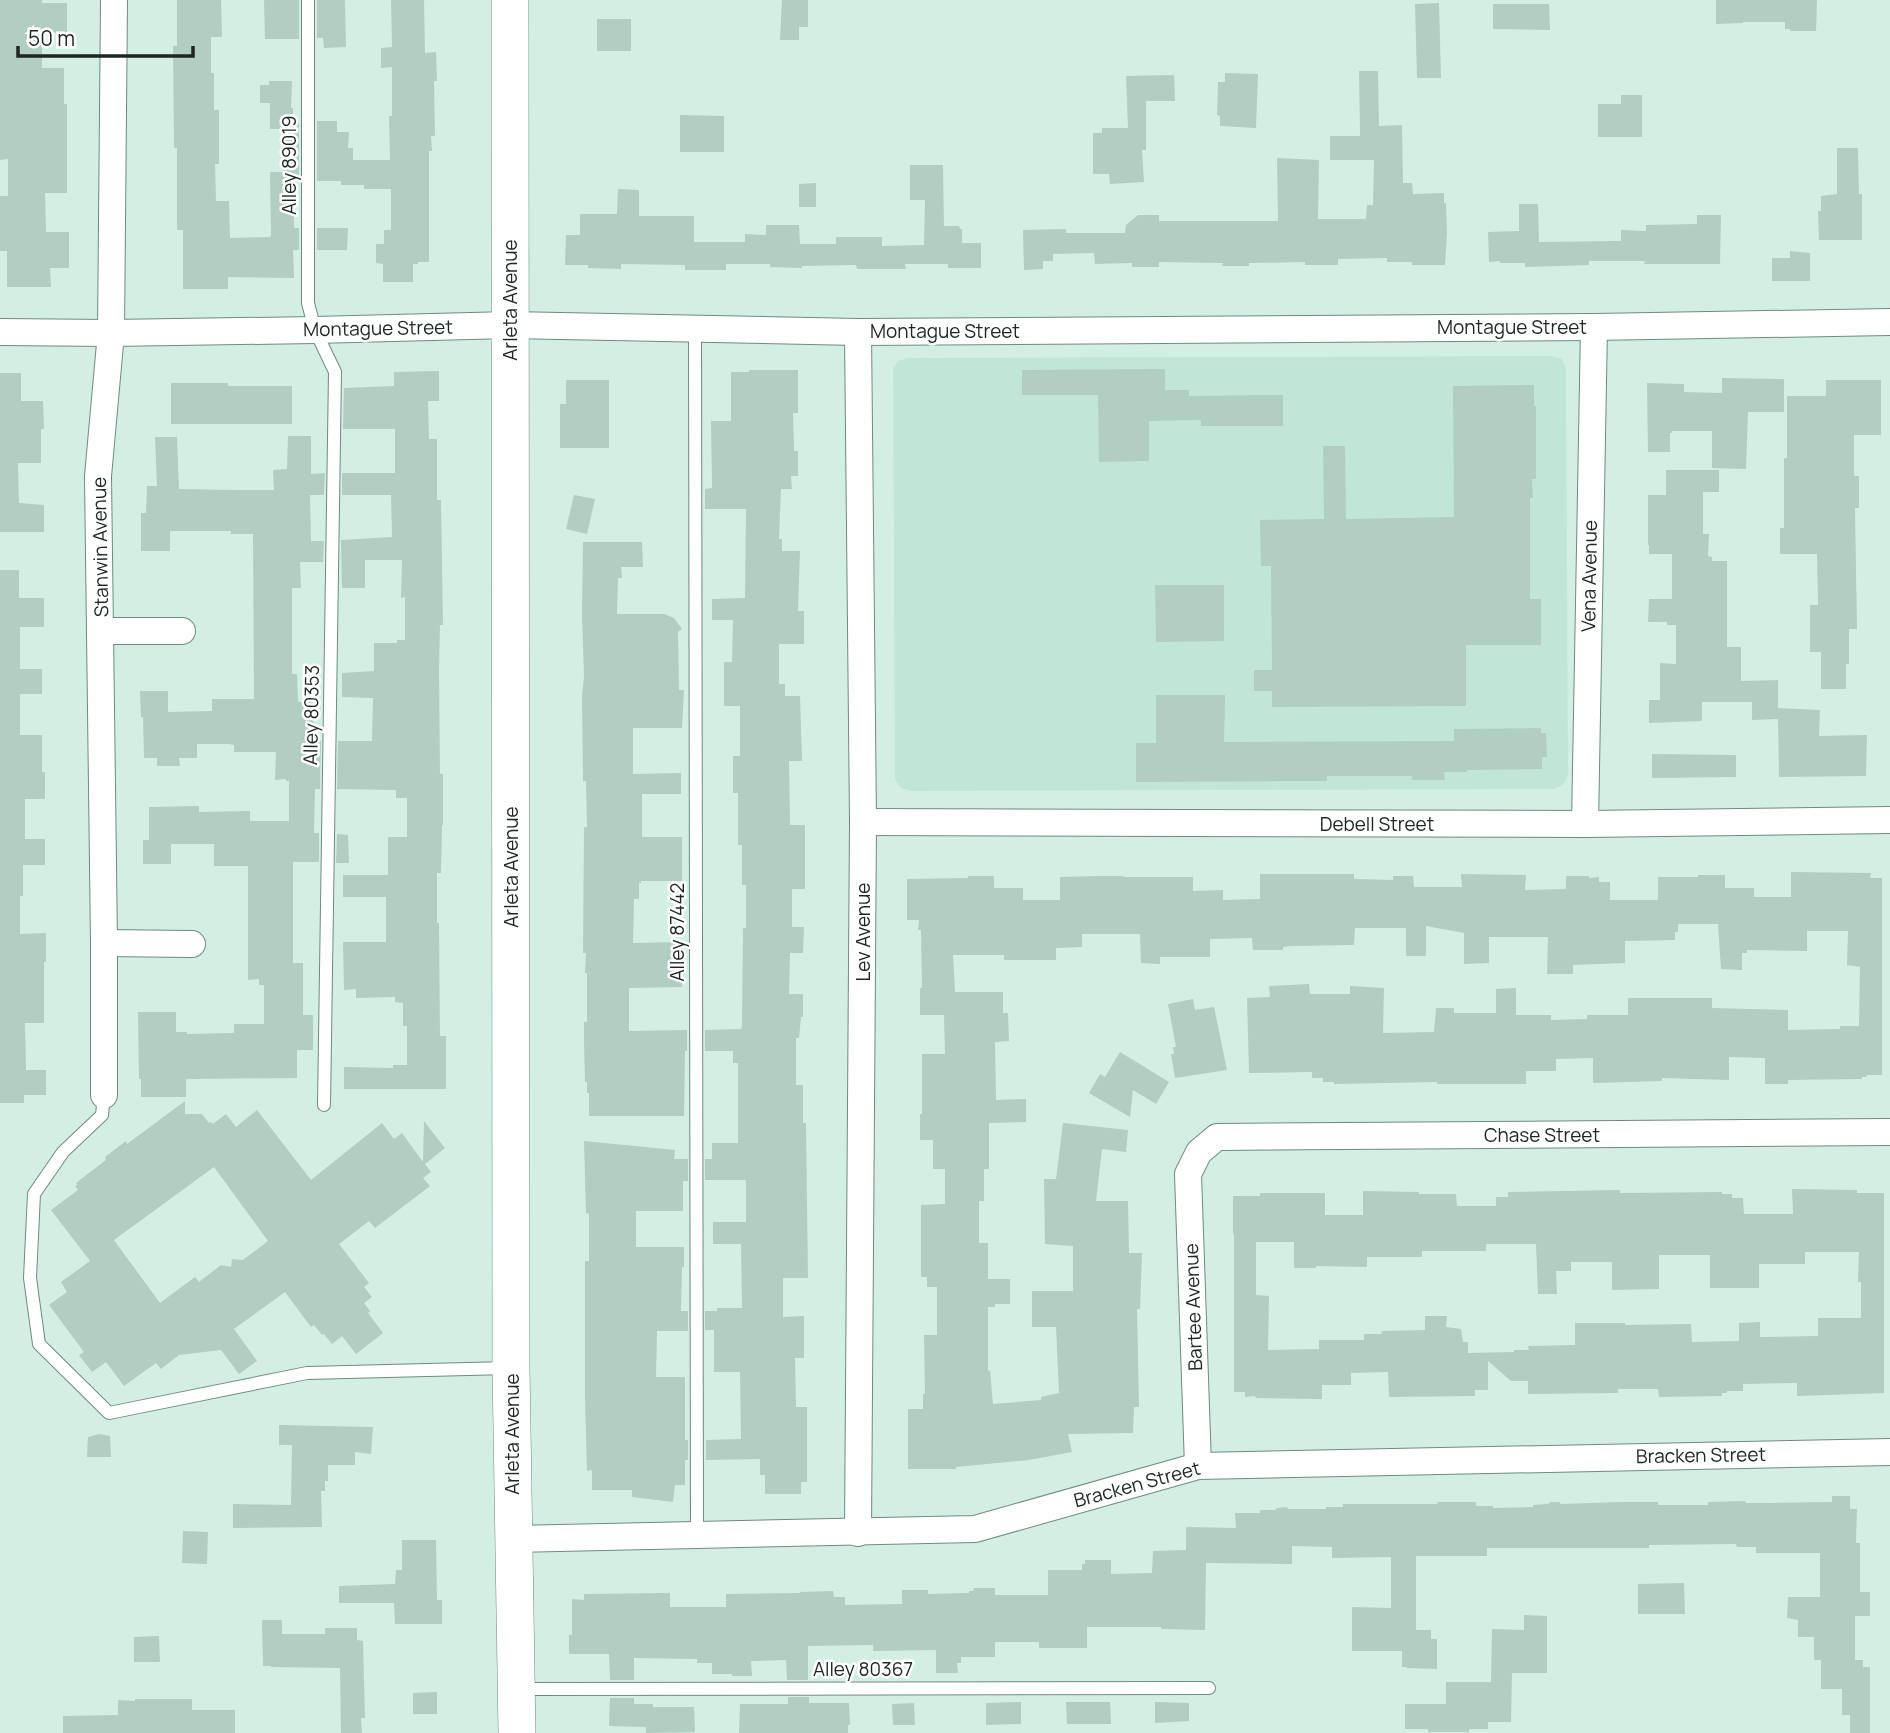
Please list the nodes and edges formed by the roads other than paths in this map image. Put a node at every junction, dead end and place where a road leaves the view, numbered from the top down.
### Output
1 (114, 0) edge
2 (308, 0) edge
3 (510, 0) edge
4 (1890, 322) edge
5 (510, 325) junction
6 (1594, 327) junction
7 (695, 329) junction
8 (315, 330) junction
9 (0, 332) edge
10 (858, 332) junction
11 (111, 333) junction
12 (101, 631) junction
13 (182, 631) dead end
14 (1890, 820) edge
15 (863, 822) junction
16 (1585, 824) junction
17 (104, 943) junction
18 (192, 944) dead end
19 (104, 1095) joint
20 (324, 1105) dead end
21 (1890, 1132) edge
22 (1199, 1152) joint
23 (512, 1367) junction
24 (1890, 1452) edge
25 (1198, 1465) junction
26 (858, 1533) junction
27 (697, 1535) junction
28 (513, 1538) junction
29 (1209, 1688) dead end
30 (517, 1689) junction
31 (517, 1733) edge

1 - 11 street, Stanwin Avenue
2 - 8 lane, Alley 89019
3 - 5 main road, Arleta Avenue
4 - 6 street, Montague Street
5 - 7 street, Montague Street
5 - 8 street, Montague Street
5 - 23 main road, Arleta Avenue
6 - 10 street, Montague Street
6 - 16 street, Vena Avenue
7 - 10 street, Montague Street
7 - 27 lane, Alley 87442
8 - 11 street, Montague Street
8 - 20 lane, Alley 80353
9 - 11 street, Montague Street
10 - 15 street, Lev Avenue
11 - 12 street, Stanwin Avenue
12 - 13 street
12 - 17 street, Stanwin Avenue
14 - 16 street, Debell Street
15 - 16 street, Debell Street
15 - 26 street, Lev Avenue
17 - 18 street
17 - 19 street, Stanwin Avenue
19 - 23 lane
21 - 22 street, Chase Street
22 - 25 street, Bartee Avenue
23 - 28 main road, Arleta Avenue
24 - 25 street, Bracken Street
25 - 26 street, Bracken Street
26 - 27 street, Bracken Street
27 - 28 street, Bracken Street
28 - 30 main road, Arleta Avenue
29 - 30 lane, Alley 80367
30 - 31 main road, Arleta Avenue

